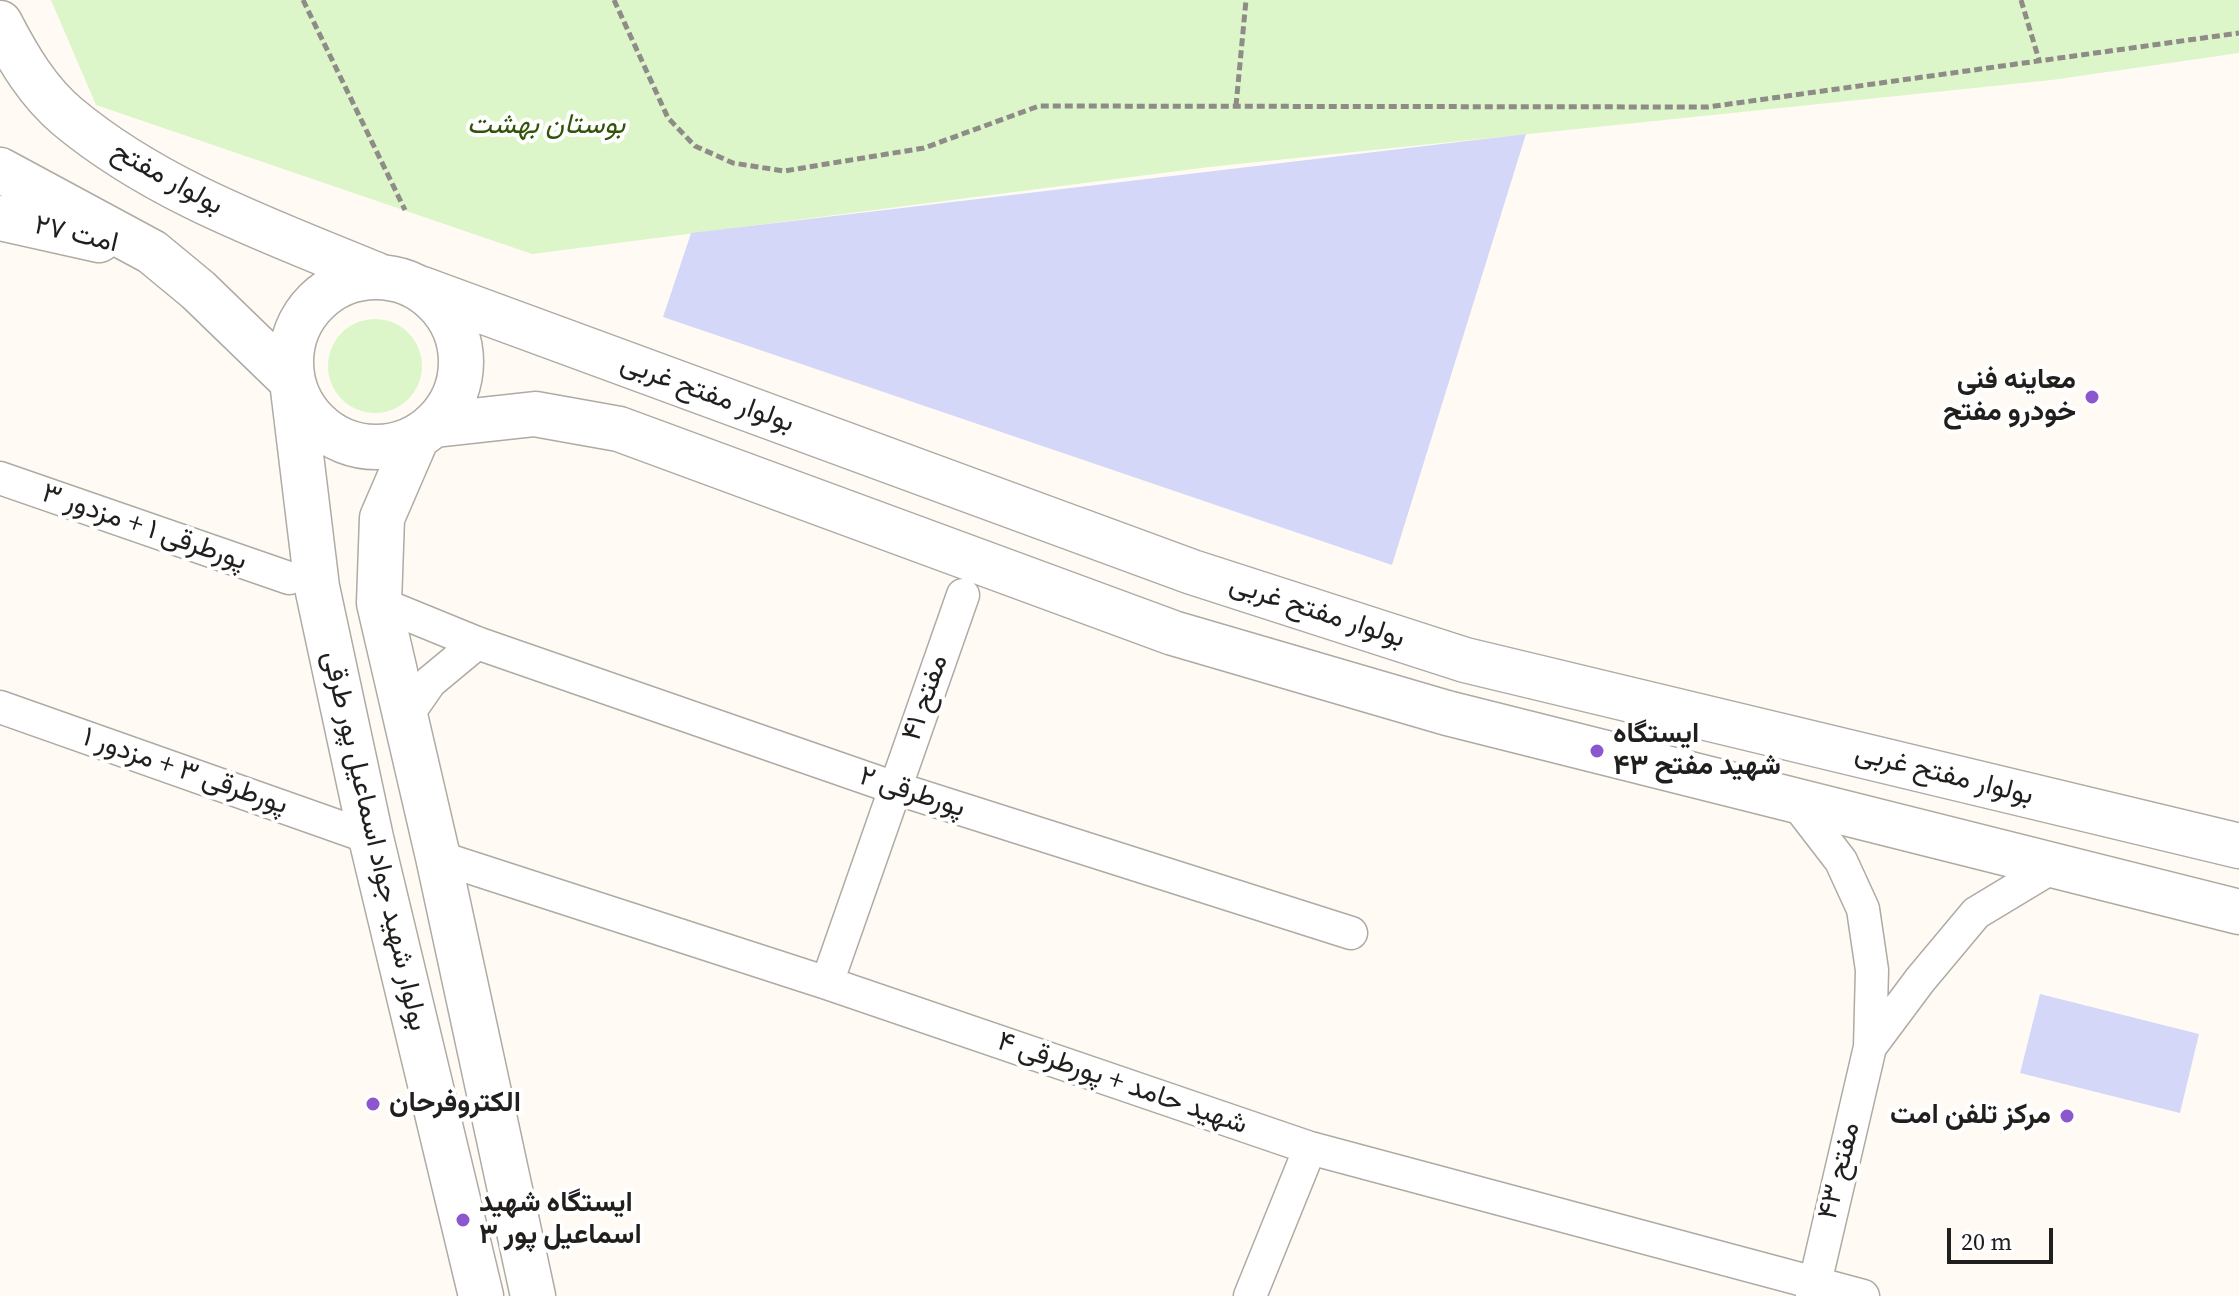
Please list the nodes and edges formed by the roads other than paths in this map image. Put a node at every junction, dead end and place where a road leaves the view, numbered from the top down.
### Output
1 (0, 23) edge
2 (0, 170) edge
3 (0, 218) edge
4 (152, 252) junction
5 (379, 276) junction
6 (422, 289) junction
7 (292, 381) junction
8 (426, 431) junction
9 (0, 478) edge
10 (289, 578) dead end
11 (963, 595) dead end
12 (379, 603) junction
13 (477, 643) junction
14 (0, 707) edge
15 (405, 718) junction
16 (895, 788) junction
17 (1794, 800) junction
18 (371, 838) junction
19 (2239, 846) edge
20 (438, 857) junction
21 (2054, 866) junction
22 (2239, 912) edge
23 (1351, 933) dead end
24 (827, 983) junction
25 (1870, 1047) junction
26 (1310, 1148) junction
27 (1812, 1289) edge
28 (481, 1296) edge
29 (533, 1296) edge
30 (1250, 1296) edge
31 (1863, 1296) edge

1 - 5 main road, بولوار مفتح
2 - 4 main road
3 - 4 main road, امت ۲۷
4 - 7 main road
5 - 6 main road
5 - 7 main road
6 - 8 main road
6 - 19 main road, بولوار مفتح غربی
7 - 8 main road
7 - 18 main road, بولوار شهید جواد اسماعیل پور طرقی
8 - 12 main road, بولوار شهید جواد اسماعیل پور طرقی
8 - 17 main road, بولوار مفتح غربی
9 - 10 street, پورطرقی ۱ + مزدور ۳
11 - 16 street, مفتح ۴۱
12 - 13 street, پورطرقی ۲
12 - 15 main road, بولوار شهید جواد اسماعیل پور طرقی
13 - 15 street
13 - 16 street, پورطرقی ۲
14 - 18 street, پورطرقی ۳ + مزدور ۱
15 - 20 main road, بولوار شهید جواد اسماعیل پور طرقی
16 - 23 street, پورطرقی ۲
16 - 24 street, مفتح ۴۱
17 - 21 main road, بولوار مفتح غربی
17 - 25 street
18 - 28 main road, بولوار شهید جواد اسماعیل پور طرقی
20 - 24 street, شهید حامد + پورطرقی ۴
20 - 29 main road, بولوار شهید جواد اسماعیل پور طرقی
21 - 22 main road, بولوار مفتح غربی
21 - 25 street
24 - 26 street, شهید حامد + پورطرقی ۴
25 - 27 street, مفتح ۴۳
26 - 27 street, شهید حامد + پورطرقی ۴
26 - 30 street
27 - 31 street, شهید حامد + پورطرقی ۴

